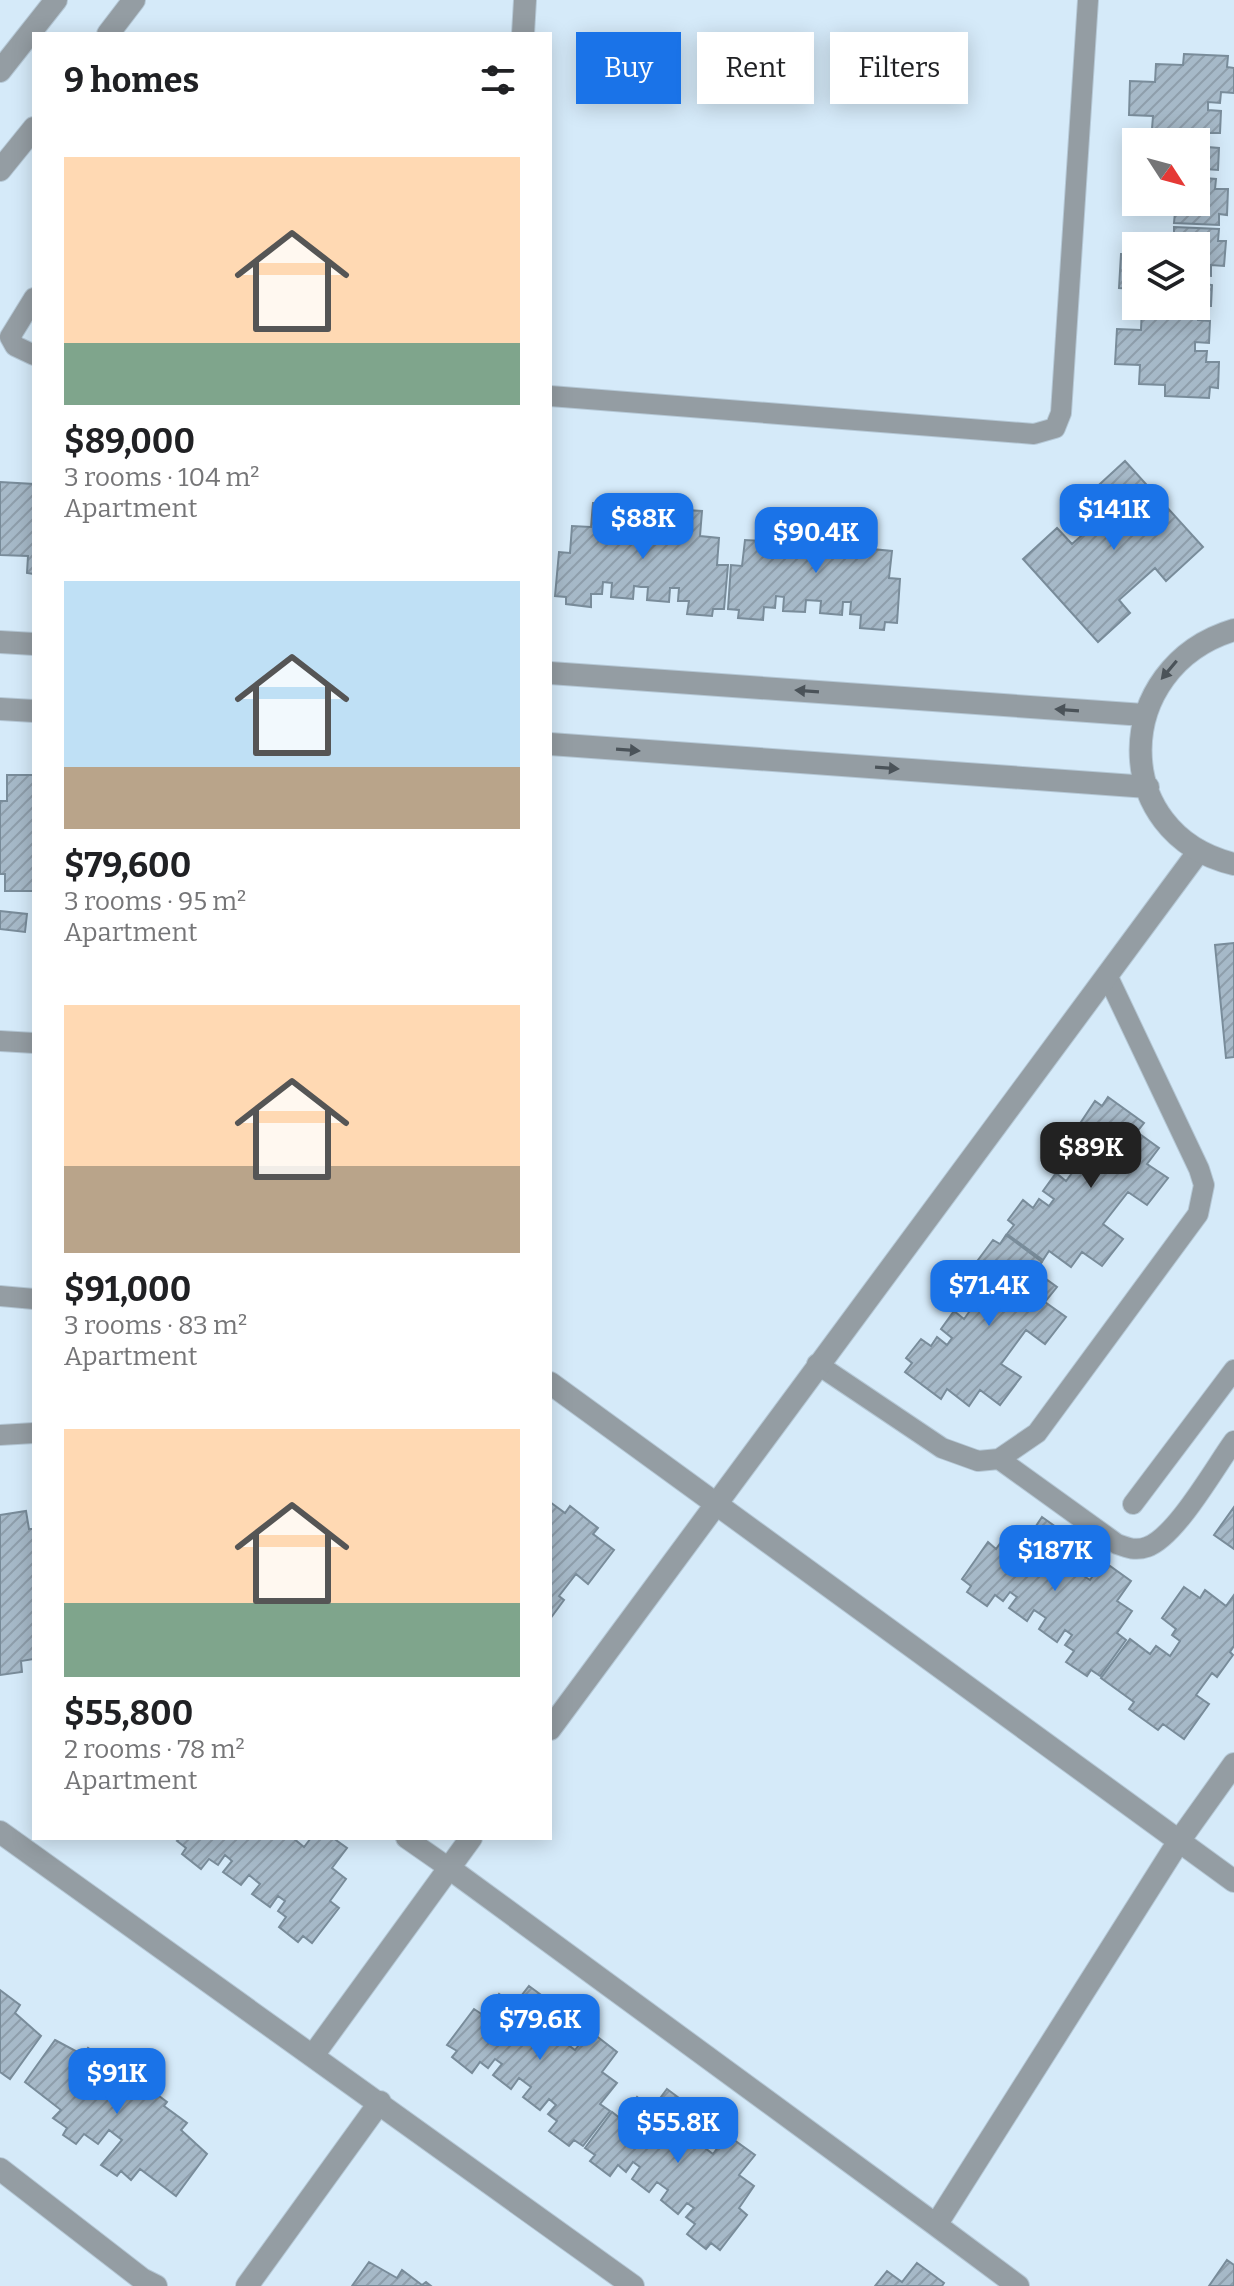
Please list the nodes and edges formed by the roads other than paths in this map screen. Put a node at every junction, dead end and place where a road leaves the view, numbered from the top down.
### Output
1 (56, 0) edge
2 (134, 0) edge
3 (525, 0) edge
4 (1088, 0) edge
5 (110, 32) edge
6 (523, 32) edge
7 (0, 71) edge
8 (32, 130) edge
9 (0, 170) edge
10 (32, 301) edge
11 (32, 354) edge
12 (552, 396) edge
13 (1234, 630) edge
14 (0, 642) edge
15 (32, 644) edge
16 (552, 673) edge
17 (0, 709) edge
18 (32, 711) edge
19 (1144, 715) junction
20 (552, 744) edge
21 (1148, 787) junction
22 (1199, 851) junction
23 (1234, 864) edge
24 (1107, 975) junction
25 (0, 1041) edge
26 (32, 1043) edge
27 (0, 1296) edge
28 (32, 1299) edge
29 (817, 1364) junction
30 (1234, 1370) edge
31 (552, 1384) edge
32 (32, 1433) edge
33 (0, 1435) edge
34 (1234, 1441) edge
35 (999, 1459) junction
36 (713, 1504) junction
37 (1133, 1504) dead end
38 (552, 1726) edge
39 (1234, 1764) edge
40 (0, 1832) edge
41 (409, 1840) edge
42 (470, 1840) edge
43 (1179, 1841) junction
44 (449, 1868) junction
45 (1234, 1881) edge
46 (314, 2054) junction
47 (380, 2102) junction
48 (0, 2169) edge
49 (936, 2225) junction
50 (156, 2286) edge
51 (247, 2286) edge
52 (633, 2286) edge
53 (1018, 2286) edge

1 - 7 street
2 - 5 street
3 - 6 street
4 - 12 lane
8 - 9 street
10 - 11 lane
13 -> 19 street
14 - 15 street
19 -> 16 street
17 - 18 street
19 - 21 street
20 -> 21 street
21 - 22 street
22 - 23 street
22 - 24 street
24 - 29 street
24 - 35 lane
25 - 26 lane
27 - 28 lane
29 - 35 lane
29 - 36 street
30 - 37 lane
31 - 36 street
32 - 33 lane
34 - 35 lane
36 - 38 street
36 - 43 street
39 - 43 street
40 - 46 street
41 - 44 lane
42 - 44 street
43 - 45 street
43 - 49 street
44 - 46 street
44 - 49 street
46 - 47 street
47 - 51 street
47 - 52 street
48 - 50 street
49 - 53 street

